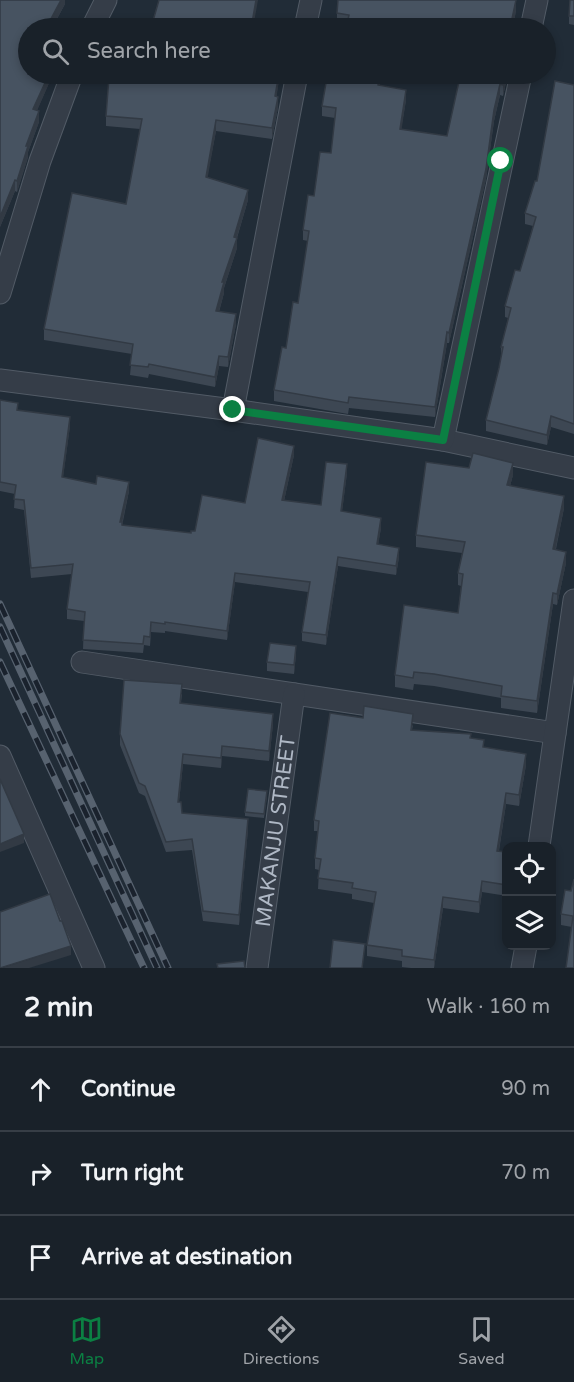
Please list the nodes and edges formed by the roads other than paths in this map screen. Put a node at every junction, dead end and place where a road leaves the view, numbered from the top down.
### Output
1 (106, 0) edge
2 (311, 0) edge
3 (537, 0) edge
4 (97, 18) edge
5 (307, 18) edge
6 (533, 18) edge
7 (68, 84) edge
8 (295, 84) edge
9 (519, 84) edge
10 (0, 293) edge
11 (0, 380) edge
12 (233, 410) junction
13 (443, 440) junction
14 (574, 468) edge
15 (574, 600) edge
16 (82, 662) dead end
17 (294, 694) junction
18 (555, 733) junction
19 (0, 756) edge
20 (540, 842) edge
21 (524, 950) edge
22 (94, 968) edge
23 (257, 968) edge
24 (522, 968) edge

1 - 4 street
2 - 5 street
3 - 6 street
7 - 10 street
8 - 12 street
9 - 13 street
11 - 12 street
12 - 13 street
13 - 14 street
15 - 18 street
16 - 17 street
17 - 18 street
17 - 23 street, MAKANJU STREET
18 - 20 street
19 - 22 street
21 - 24 street

